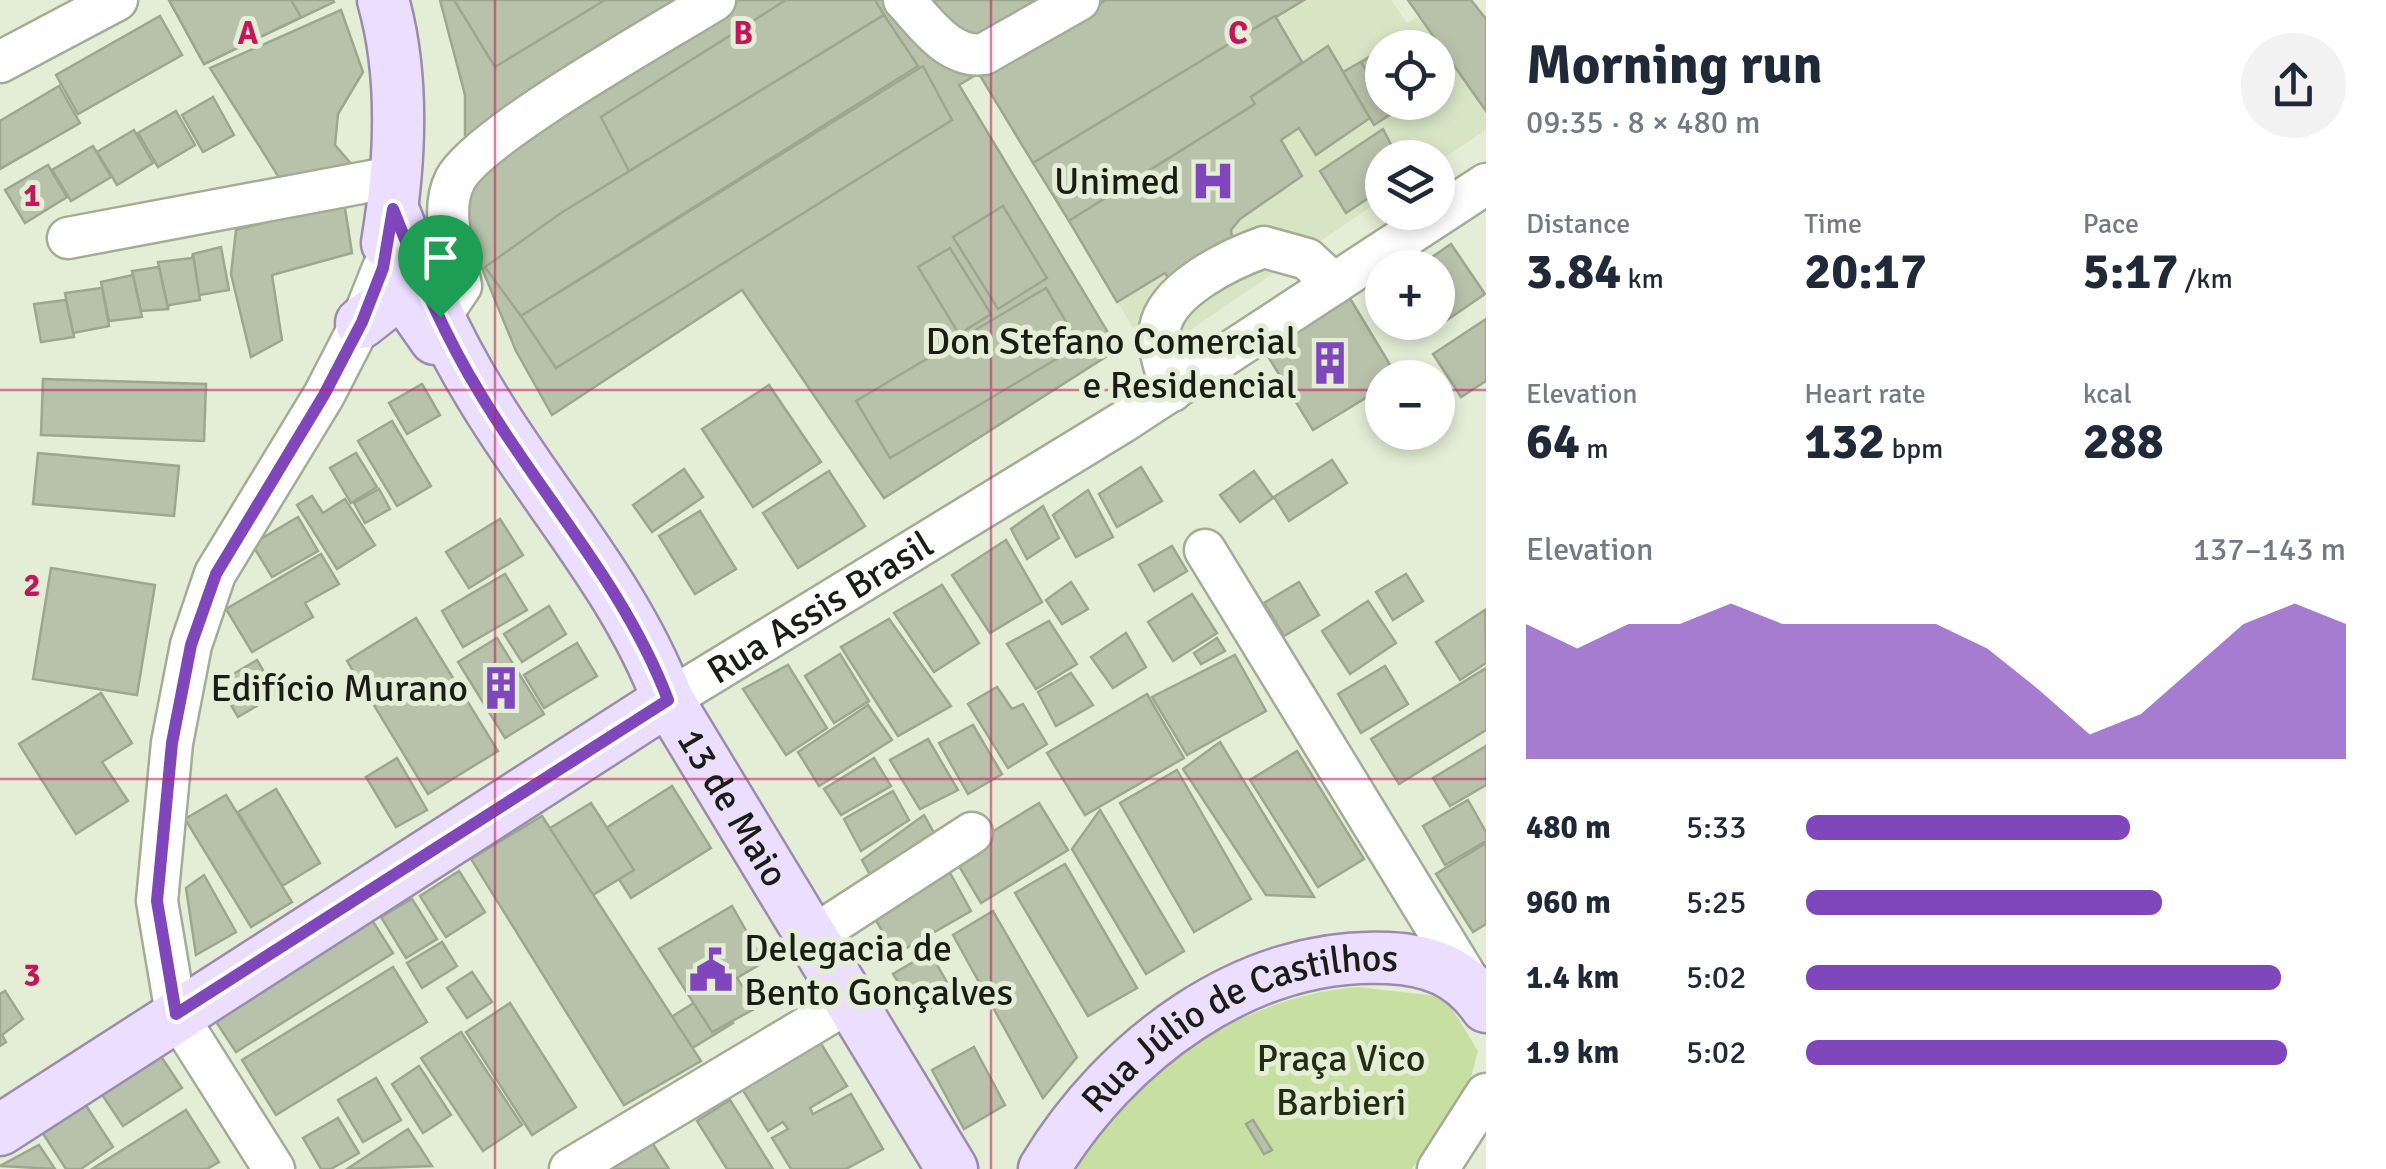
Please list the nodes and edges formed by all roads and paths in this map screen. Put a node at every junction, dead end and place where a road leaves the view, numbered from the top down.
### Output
1 (116, 0) edge
2 (383, 0) edge
3 (715, 0) edge
4 (904, 0) edge
5 (1079, 0) edge
6 (0, 62) edge
7 (1486, 184) edge
8 (396, 193) junction
9 (68, 238) dead end
10 (1334, 284) junction
11 (380, 296) junction
12 (440, 317) junction
13 (1172, 391) junction
14 (482, 396) junction
15 (1204, 550) dead end
16 (668, 700) junction
17 (972, 833) dead end
18 (810, 938) junction
19 (1478, 995) edge
20 (848, 1002) junction
21 (176, 1014) junction
22 (1486, 1094) edge
23 (0, 1130) edge
24 (274, 1169) edge
25 (570, 1169) edge
26 (952, 1169) edge
27 (1044, 1169) edge
28 (1438, 1169) edge

1 - 6 street
2 - 8 main road
3 - 12 street
4 - 5 street
7 - 10 street, Rua Assis Brasil
8 - 9 street
8 - 11 main road
8 - 12 main road, 13 de Maio
10 - 13 street, Rua Assis Brasil
10 - 13 street
11 - 14 main road
11 - 16 main road, 13 de Maio
11 - 21 street
12 - 14 main road, 13 de Maio
13 - 16 street, Rua Assis Brasil
14 - 16 main road, 13 de Maio
15 - 19 street
16 - 18 main road, 13 de Maio
16 - 21 main road, Rua Assis Brasil
17 - 18 street
18 - 20 main road, 13 de Maio
19 - 27 main road, Rua Júlio de Castilhos
20 - 25 street
20 - 26 main road, 13 de Maio
21 - 23 main road, Rua Assis Brasil
21 - 24 street
22 - 28 street

